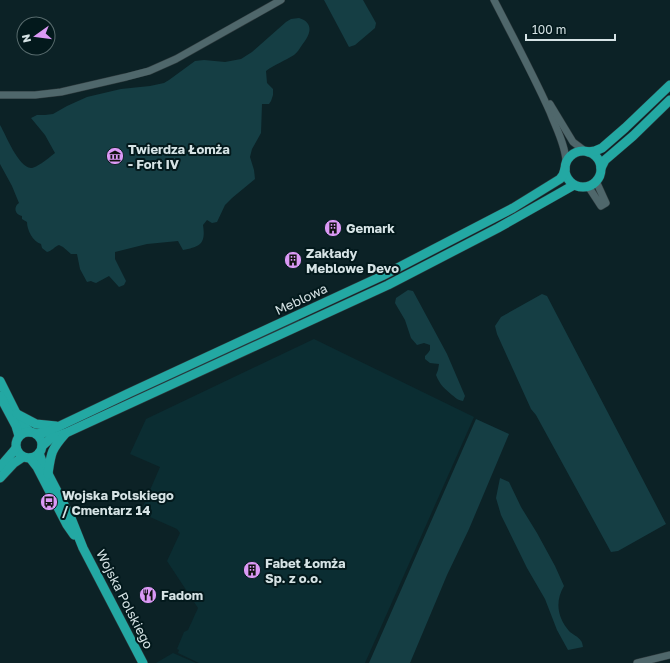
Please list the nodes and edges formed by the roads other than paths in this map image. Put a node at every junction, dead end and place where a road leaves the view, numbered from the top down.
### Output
1 (281, 0) edge
2 (494, 0) edge
3 (534, 78) junction
4 (670, 85) edge
5 (0, 95) edge
6 (670, 100) edge
7 (586, 151) junction
8 (566, 165) junction
9 (601, 168) junction
10 (596, 181) junction
11 (574, 184) junction
12 (588, 186) junction
13 (0, 381) edge
14 (0, 396) edge
15 (17, 414) junction
16 (58, 426) junction
17 (33, 433) junction
18 (66, 433) junction
19 (19, 436) junction
20 (16, 448) junction
21 (40, 449) junction
22 (26, 457) junction
23 (0, 467) edge
24 (48, 474) junction
25 (0, 478) edge
26 (83, 548) junction
27 (670, 655) edge
28 (143, 663) edge
29 (637, 663) edge

1 - 5 street
2 - 3 street
3 - 7 street
3 - 8 street
4 - 7 main road
6 - 9 main road
7 - 8 main road
7 - 9 main road
8 - 11 main road
8 - 16 main road, Meblowa
9 - 10 main road
10 - 12 main road
10 - 12 street
11 - 12 main road
11 - 18 main road, Meblowa
13 - 15 main road
14 - 19 main road
15 - 16 main road
15 - 17 main road
16 - 17 main road, Meblowa
17 - 19 main road
17 - 21 main road
18 - 21 main road, Meblowa
18 - 24 main road
19 - 20 main road
20 - 22 main road
20 - 23 main road
21 - 22 main road
21 - 24 main road, Wojska Polskiego
22 - 25 main road
22 - 26 main road, Wojska Polskiego
24 - 26 main road, Wojska Polskiego
26 - 28 main road, Wojska Polskiego
27 - 29 street

